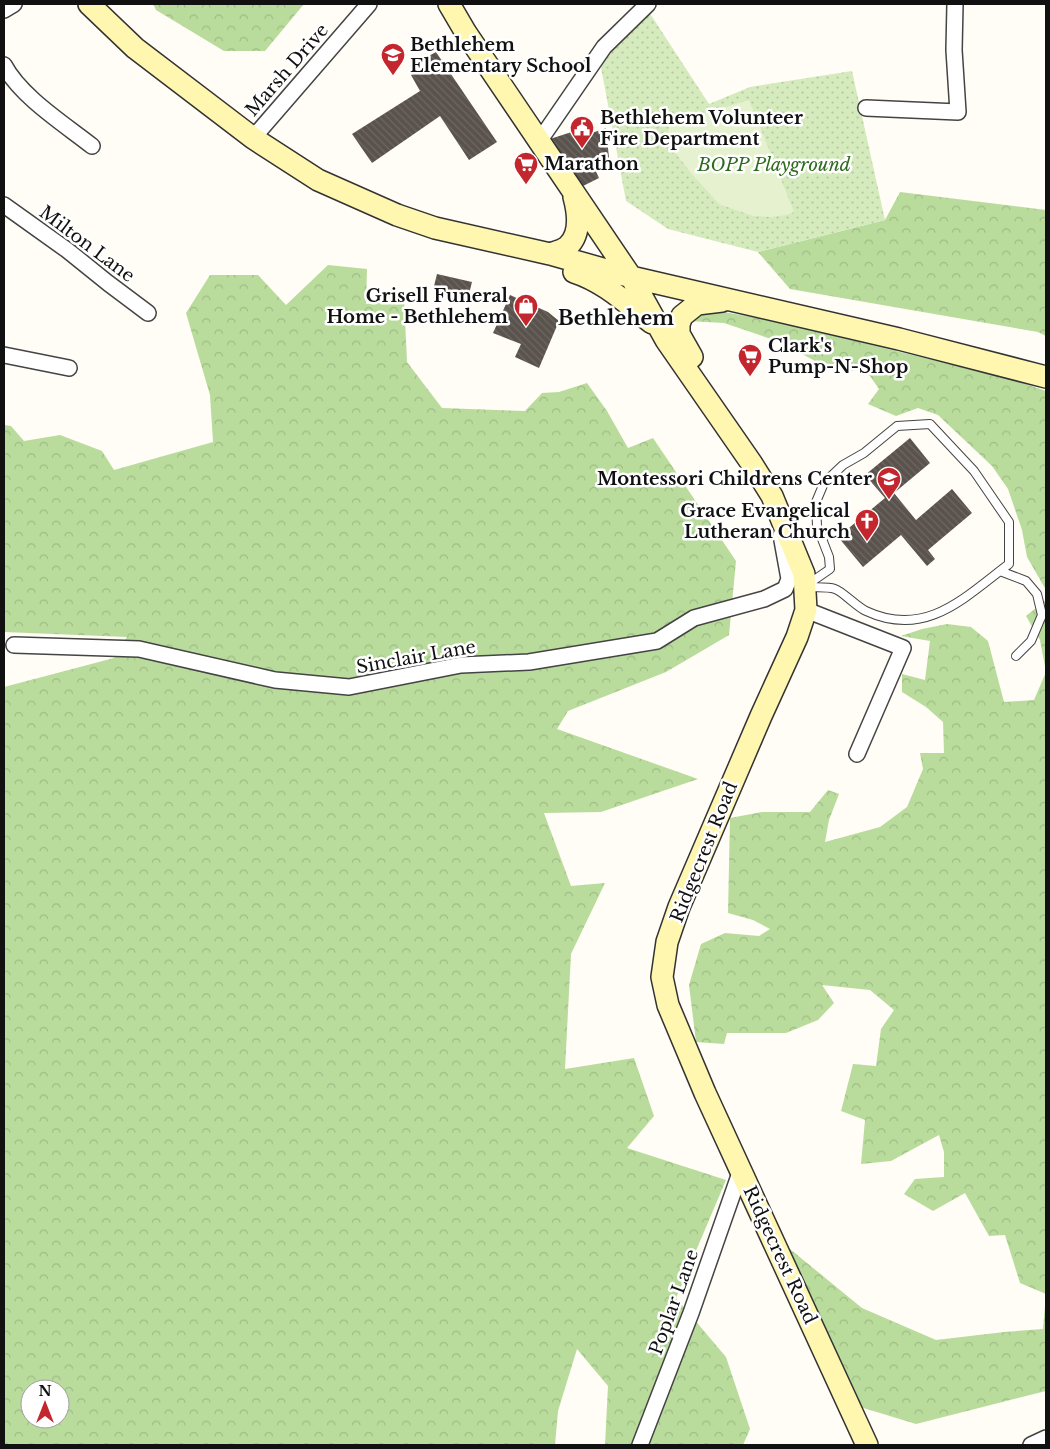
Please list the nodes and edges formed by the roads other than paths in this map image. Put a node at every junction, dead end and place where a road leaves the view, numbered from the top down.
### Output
1 (14, 4) edge
2 (89, 4) edge
3 (369, 4) edge
4 (449, 4) edge
5 (648, 4) edge
6 (955, 4) edge
7 (4, 10) edge
8 (4, 65) edge
9 (866, 108) dead end
10 (253, 138) junction
11 (540, 140) junction
12 (92, 146) dead end
13 (570, 187) junction
14 (4, 205) edge
15 (475, 238) junction
16 (550, 254) junction
17 (631, 276) junction
18 (733, 300) junction
19 (148, 313) dead end
20 (660, 329) junction
21 (4, 355) edge
22 (69, 368) dead end
23 (1046, 377) edge
24 (720, 419) junction
25 (774, 502) junction
26 (1000, 571) junction
27 (804, 587) junction
28 (806, 610) junction
29 (14, 645) dead end
30 (1016, 656) dead end
31 (857, 754) dead end
32 (741, 1170) junction
33 (1046, 1438) edge
34 (640, 1445) edge
35 (867, 1445) edge
36 (1031, 1445) edge

1 - 7 street
2 - 10 main road
3 - 10 street, Marsh Drive
4 - 11 main road
5 - 11 street
6 - 9 street
8 - 12 street
10 - 15 main road
11 - 13 main road
13 - 16 main road
13 - 17 main road, Ridgecrest Road
14 - 19 street, Milton Lane
15 - 16 main road
15 - 20 main road
16 - 17 main road
17 - 18 main road
17 - 20 main road, Ridgecrest Road
18 - 23 main road
18 - 24 main road
20 - 24 main road, Ridgecrest Road
21 - 22 street
24 - 25 main road, Ridgecrest Road
25 - 27 main road, Ridgecrest Road
25 - 29 street, Sinclair Lane
26 - 27 lane
26 - 27 lane
26 - 30 lane
27 - 28 main road, Ridgecrest Road
28 - 31 street
28 - 32 main road, Ridgecrest Road
32 - 34 street, Poplar Lane
32 - 35 main road, Ridgecrest Road
33 - 36 street

